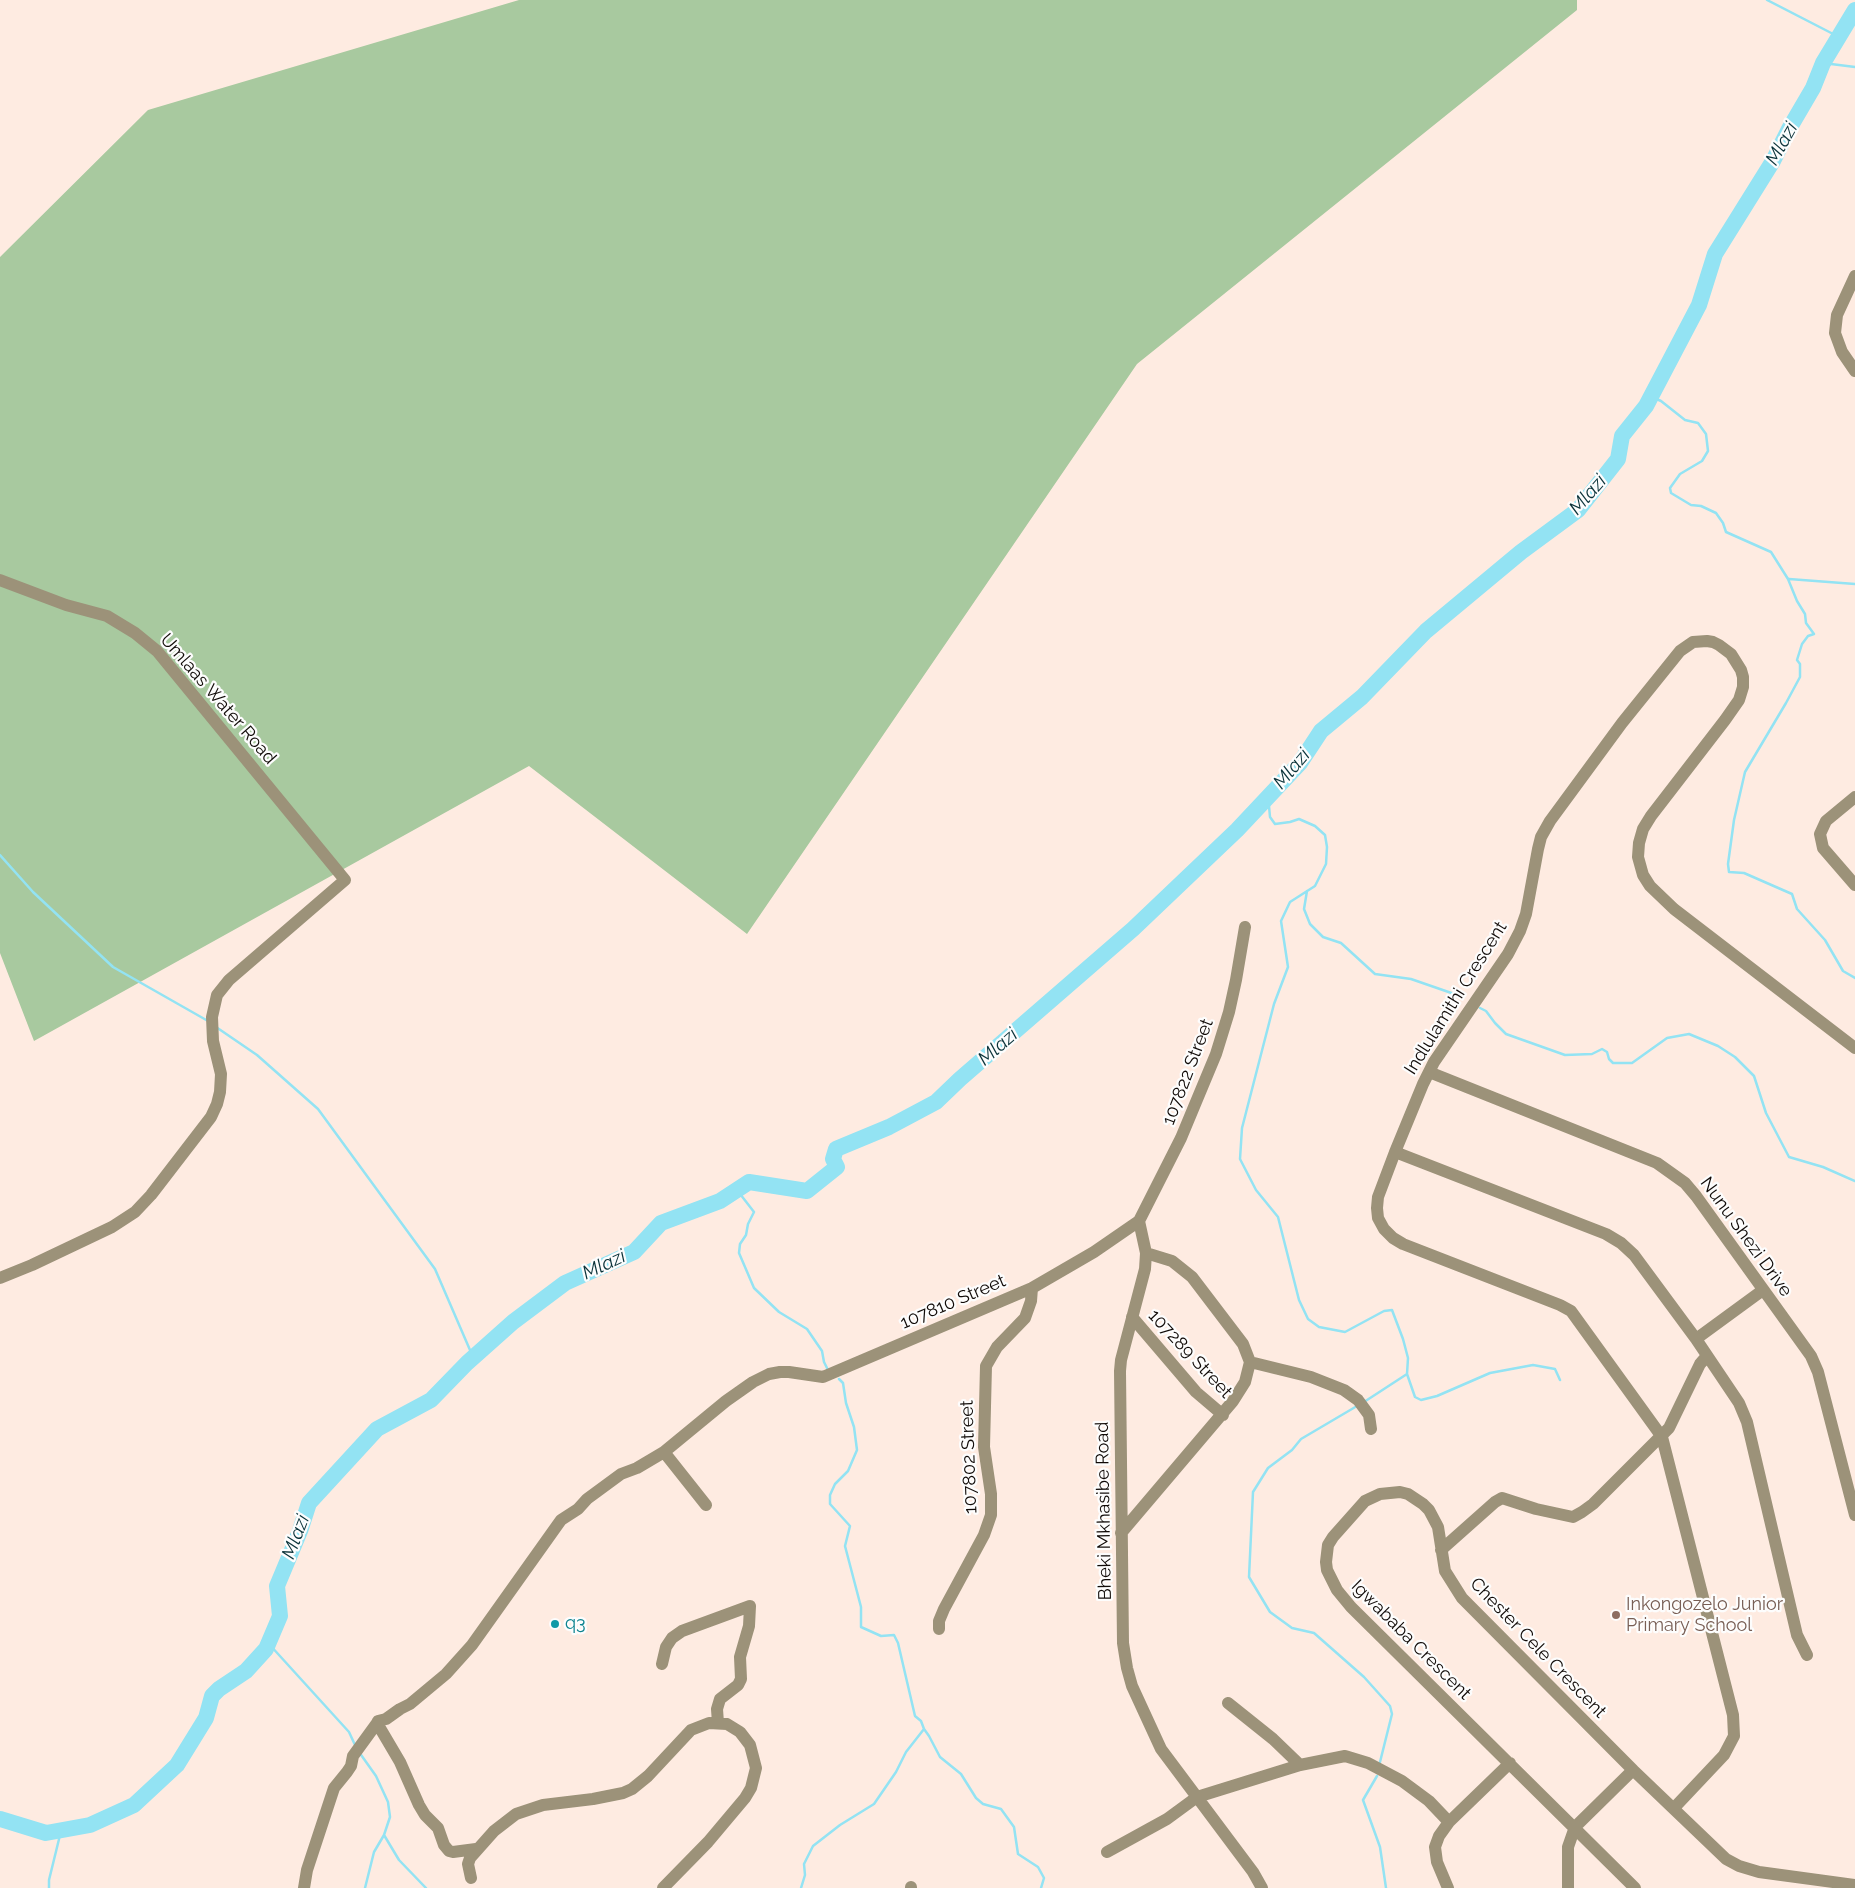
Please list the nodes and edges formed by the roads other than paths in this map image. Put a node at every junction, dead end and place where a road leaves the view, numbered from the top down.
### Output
1 (1855, 276) edge
2 (1855, 371) edge
3 (0, 580) edge
4 (1855, 797) edge
5 (1855, 885) edge
6 (1245, 927) dead end
7 (1855, 1048) edge
8 (1429, 1072) junction
9 (1395, 1152) junction
10 (1139, 1221) junction
11 (1146, 1253) junction
12 (0, 1278) edge
13 (1032, 1288) junction
14 (1764, 1290) junction
15 (1132, 1318) junction
16 (1696, 1339) junction
17 (1706, 1356) junction
18 (1250, 1362) junction
19 (1223, 1415) junction
20 (1371, 1429) dead end
21 (1662, 1437) junction
22 (664, 1452) junction
23 (706, 1505) dead end
24 (1855, 1516) edge
25 (1121, 1533) junction
26 (1441, 1550) junction
27 (939, 1629) dead end
28 (1807, 1655) dead end
29 (662, 1664) dead end
30 (1228, 1702) dead end
31 (377, 1723) junction
32 (718, 1723) junction
33 (1510, 1763) junction
34 (1300, 1765) junction
35 (1633, 1770) junction
36 (1197, 1797) junction
37 (1674, 1808) junction
38 (1449, 1822) junction
39 (1575, 1827) junction
40 (476, 1849) junction
41 (1107, 1852) dead end
42 (471, 1878) dead end
43 (1855, 1885) edge
44 (304, 1888) edge
45 (663, 1888) edge
46 (1262, 1888) edge
47 (1448, 1888) edge
48 (1568, 1888) edge
49 (1635, 1888) edge

1 - 2 street
3 - 12 street, Umlaas Water Road
4 - 5 street
6 - 10 street, 107822 Street
7 - 8 street, Indlulamithi Crescent
8 - 9 street, Indlulamithi Crescent
8 - 14 street, Nunu Shezi Drive
9 - 16 street
9 - 21 street, Indlulamithi Crescent
10 - 11 street, Bheki Mkhasibe Road
10 - 13 street, 107810 Street
11 - 15 street, Bheki Mkhasibe Road
11 - 18 street
13 - 22 street, 107810 Street
13 - 27 street, 107802 Street
14 - 16 street
14 - 24 street, Nunu Shezi Drive
15 - 19 street, 107289 Street
15 - 25 street, Bheki Mkhasibe Road
16 - 17 street
17 - 21 street
17 - 28 street
18 - 19 street
18 - 20 street
19 - 25 street
21 - 26 street
21 - 37 street, Indlulamithi Crescent
22 - 23 street
22 - 31 street
25 - 36 street, Bheki Mkhasibe Road
26 - 33 street, Igwababa Crescent
26 - 35 street, Chester Cele Crescent
29 - 32 street
30 - 34 street
31 - 40 street
31 - 44 street
32 - 40 street
32 - 45 street
33 - 38 street
33 - 39 street, Igwababa Crescent
34 - 36 street
34 - 38 street
35 - 37 street, Chester Cele Crescent
35 - 39 street
36 - 41 street
36 - 46 street, Bheki Mkhasibe Road
37 - 43 street, Chester Cele Crescent
38 - 47 street
39 - 48 street
39 - 49 street, Igwababa Crescent
40 - 42 street

